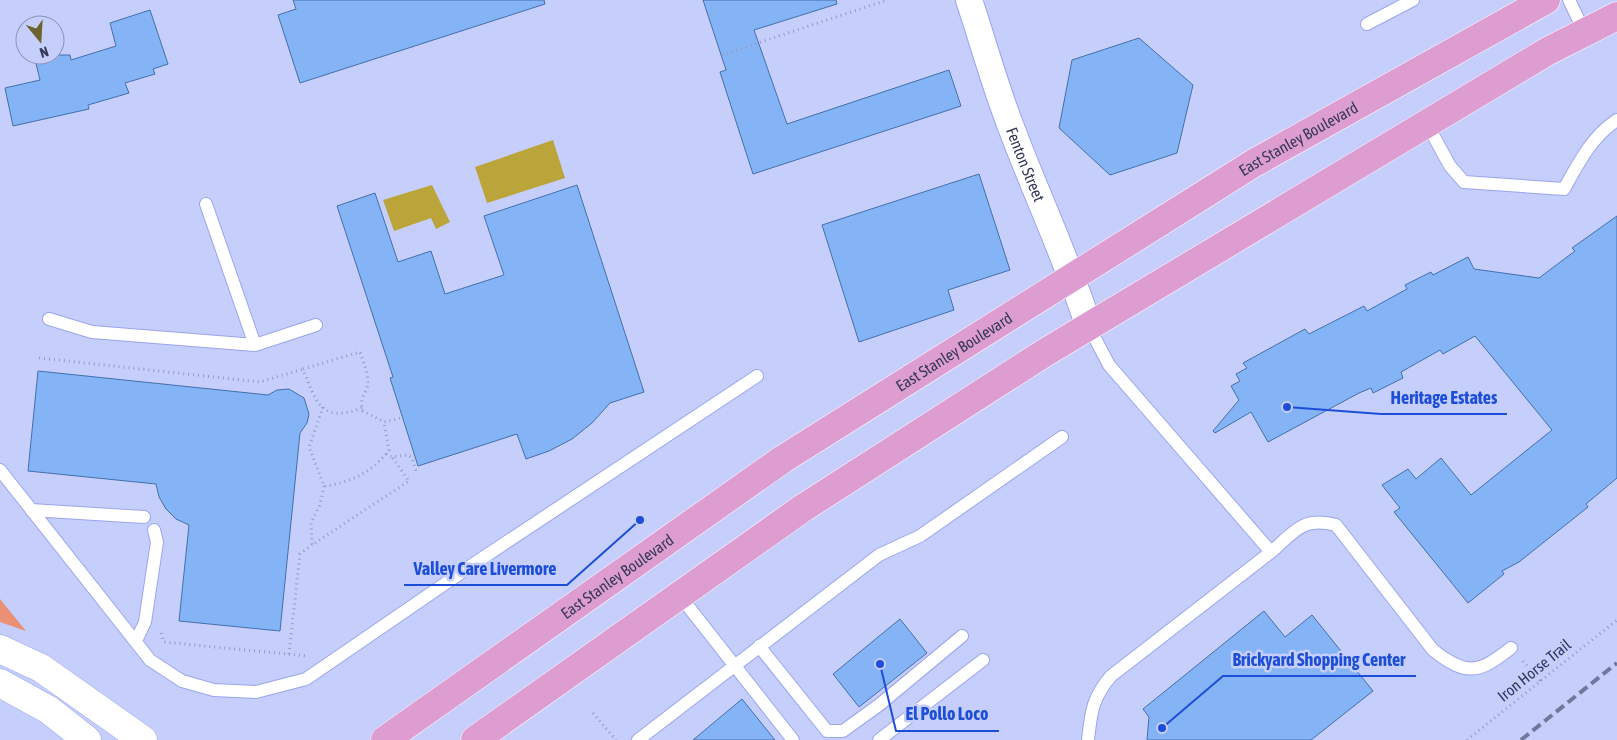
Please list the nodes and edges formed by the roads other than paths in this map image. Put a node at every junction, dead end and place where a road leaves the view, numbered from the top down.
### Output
1 (969, 0) edge
2 (1413, 0) edge
3 (1546, 0) edge
4 (1569, 0) edge
5 (1617, 16) edge
6 (1367, 24) dead end
7 (1585, 33) junction
8 (1617, 120) edge
9 (1426, 124) junction
10 (206, 204) dead end
11 (1073, 276) junction
12 (50, 319) dead end
13 (316, 325) dead end
14 (1090, 326) junction
15 (254, 345) junction
16 (757, 376) dead end
17 (1062, 437) dead end
18 (0, 470) edge
19 (31, 510) junction
20 (144, 517) dead end
21 (154, 530) dead end
22 (1271, 552) junction
23 (680, 596) junction
24 (962, 636) dead end
25 (136, 641) junction
26 (759, 646) junction
27 (1511, 648) road end
28 (0, 649) edge
29 (982, 660) dead end
30 (734, 665) junction
31 (0, 683) edge
32 (87, 740) edge
33 (142, 740) edge
34 (385, 740) edge
35 (474, 740) edge
36 (638, 740) edge
37 (794, 740) edge
38 (879, 740) edge
39 (1088, 740) edge

1 - 11 street, Fenton Street
2 - 6 lane
3 - 11 main road, East Stanley Boulevard
4 - 7 lane
5 - 7 main road
7 - 9 main road
8 - 9 lane
9 - 14 main road
10 - 15 lane
11 - 14 street, Fenton Street
11 - 34 main road, East Stanley Boulevard
12 - 15 lane
13 - 15 lane
14 - 22 lane
14 - 23 main road
16 - 25 lane
17 - 26 lane
18 - 19 lane
19 - 20 lane
19 - 25 lane
21 - 25 lane
22 - 27 lane
22 - 39 lane
23 - 30 lane
23 - 35 main road
24 - 26 lane
26 - 30 lane
28 - 33 main road
29 - 38 lane
30 - 36 lane
30 - 37 lane
31 - 32 main road

